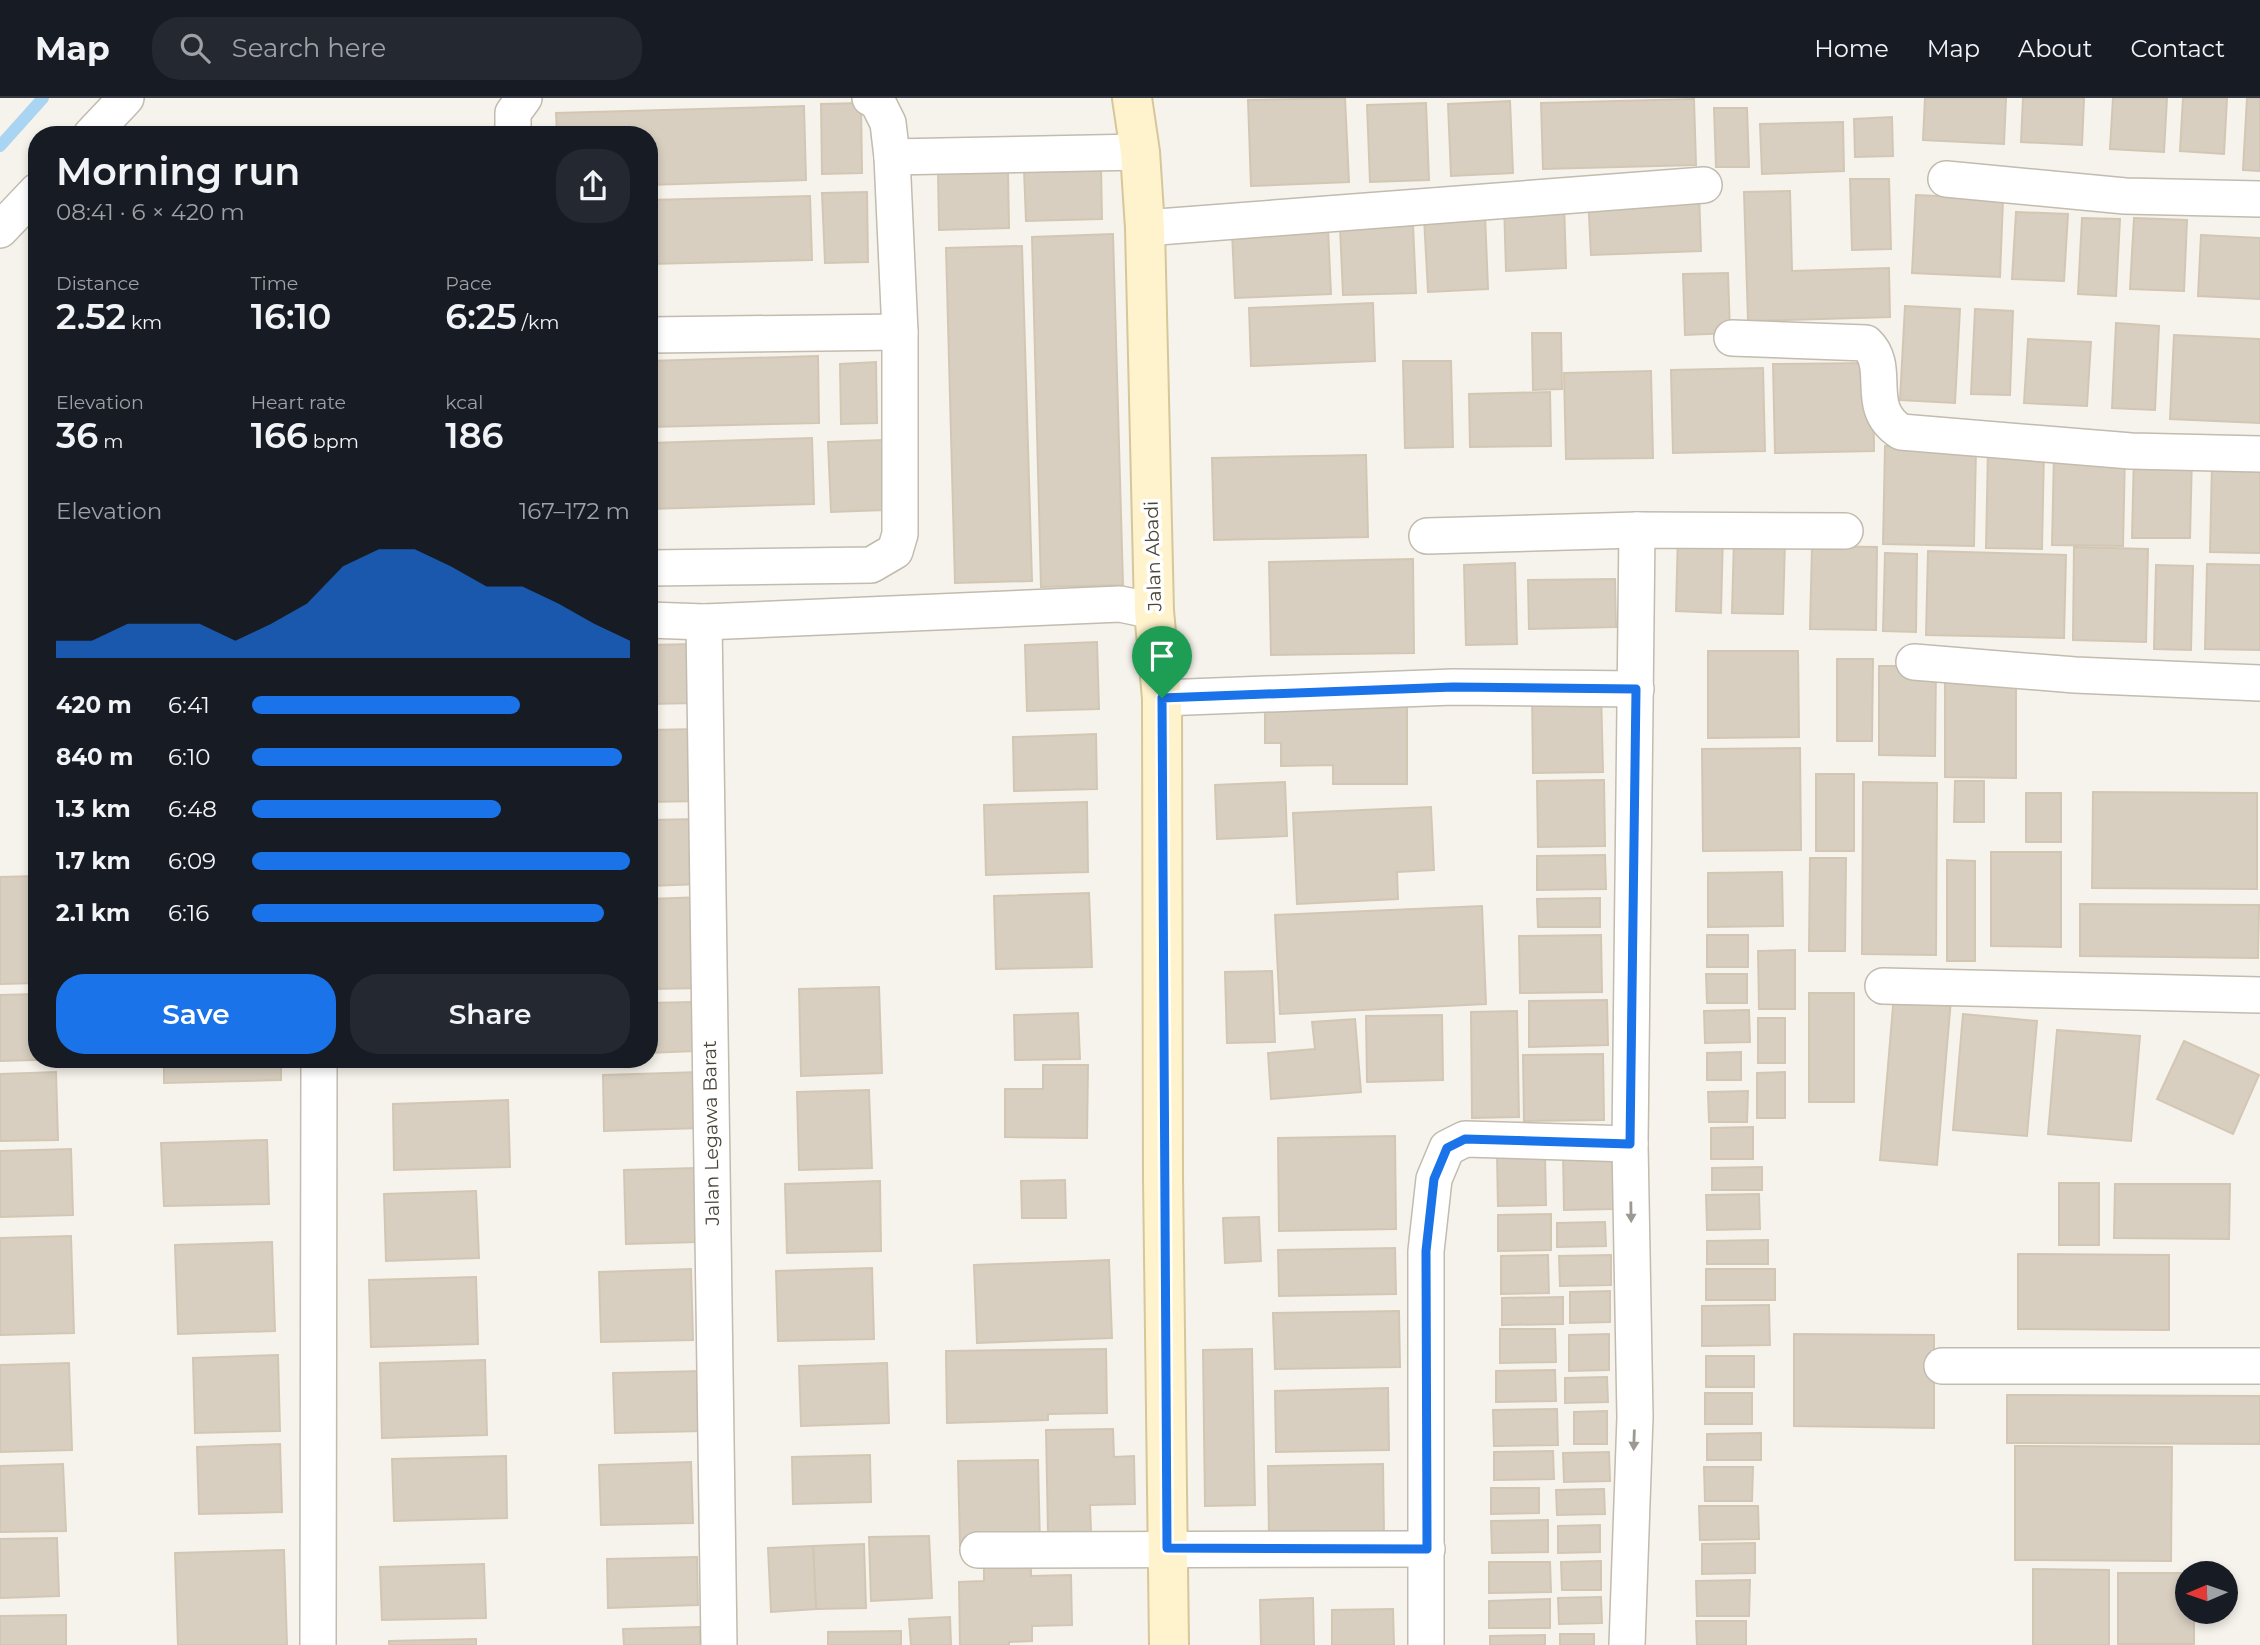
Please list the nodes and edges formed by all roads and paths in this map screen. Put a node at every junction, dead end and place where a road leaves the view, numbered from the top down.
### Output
1 (126, 98) edge
2 (524, 98) edge
3 (870, 98) edge
4 (1132, 98) edge
5 (100, 126) edge
6 (513, 126) edge
7 (1140, 152) junction
8 (892, 156) junction
9 (1946, 179) dead end
10 (1704, 184) dead end
11 (2260, 199) edge
12 (28, 200) edge
13 (1145, 228) junction
14 (0, 230) edge
15 (900, 332) junction
16 (658, 335) edge
17 (1732, 338) dead end
18 (2260, 454) edge
19 (1637, 530) junction
20 (1845, 531) dead end
21 (1427, 536) dead end
22 (658, 568) edge
23 (1154, 611) junction
24 (658, 620) edge
25 (704, 622) junction
26 (1914, 662) dead end
27 (2260, 683) edge
28 (1636, 689) junction
29 (1162, 698) junction
30 (1883, 986) dead end
31 (2260, 995) edge
32 (319, 1068) edge
33 (1630, 1144) junction
34 (1942, 1366) dead end
35 (2260, 1366) edge
36 (1167, 1548) junction
37 (978, 1549) dead end
38 (1427, 1549) junction
39 (318, 1645) edge
40 (719, 1645) edge
41 (1169, 1645) edge
42 (1426, 1645) edge
43 (1627, 1645) edge

1 - 5 street
2 - 6 street
3 - 8 street
4 - 7 street, Jalan Abadi
7 - 8 street
7 - 13 street, Jalan Abadi
8 - 15 street
9 - 11 street
10 - 13 street
12 - 14 street
13 - 23 street, Jalan Abadi
15 - 16 street
15 - 22 street
17 - 18 street
19 - 20 street
19 - 21 street
19 - 28 street
23 - 25 street
23 - 29 street, Jalan Abadi
24 - 25 street
25 - 40 street, Jalan Legawa Barat
26 - 27 street
28 - 29 street
28 - 33 street
29 - 36 street, Jalan Abadi
30 - 31 street
32 - 39 street
33 - 38 street
33 -> 43 street
34 - 35 street
36 - 37 street
36 - 38 street
36 - 41 street, Jalan Abadi
38 - 42 street

